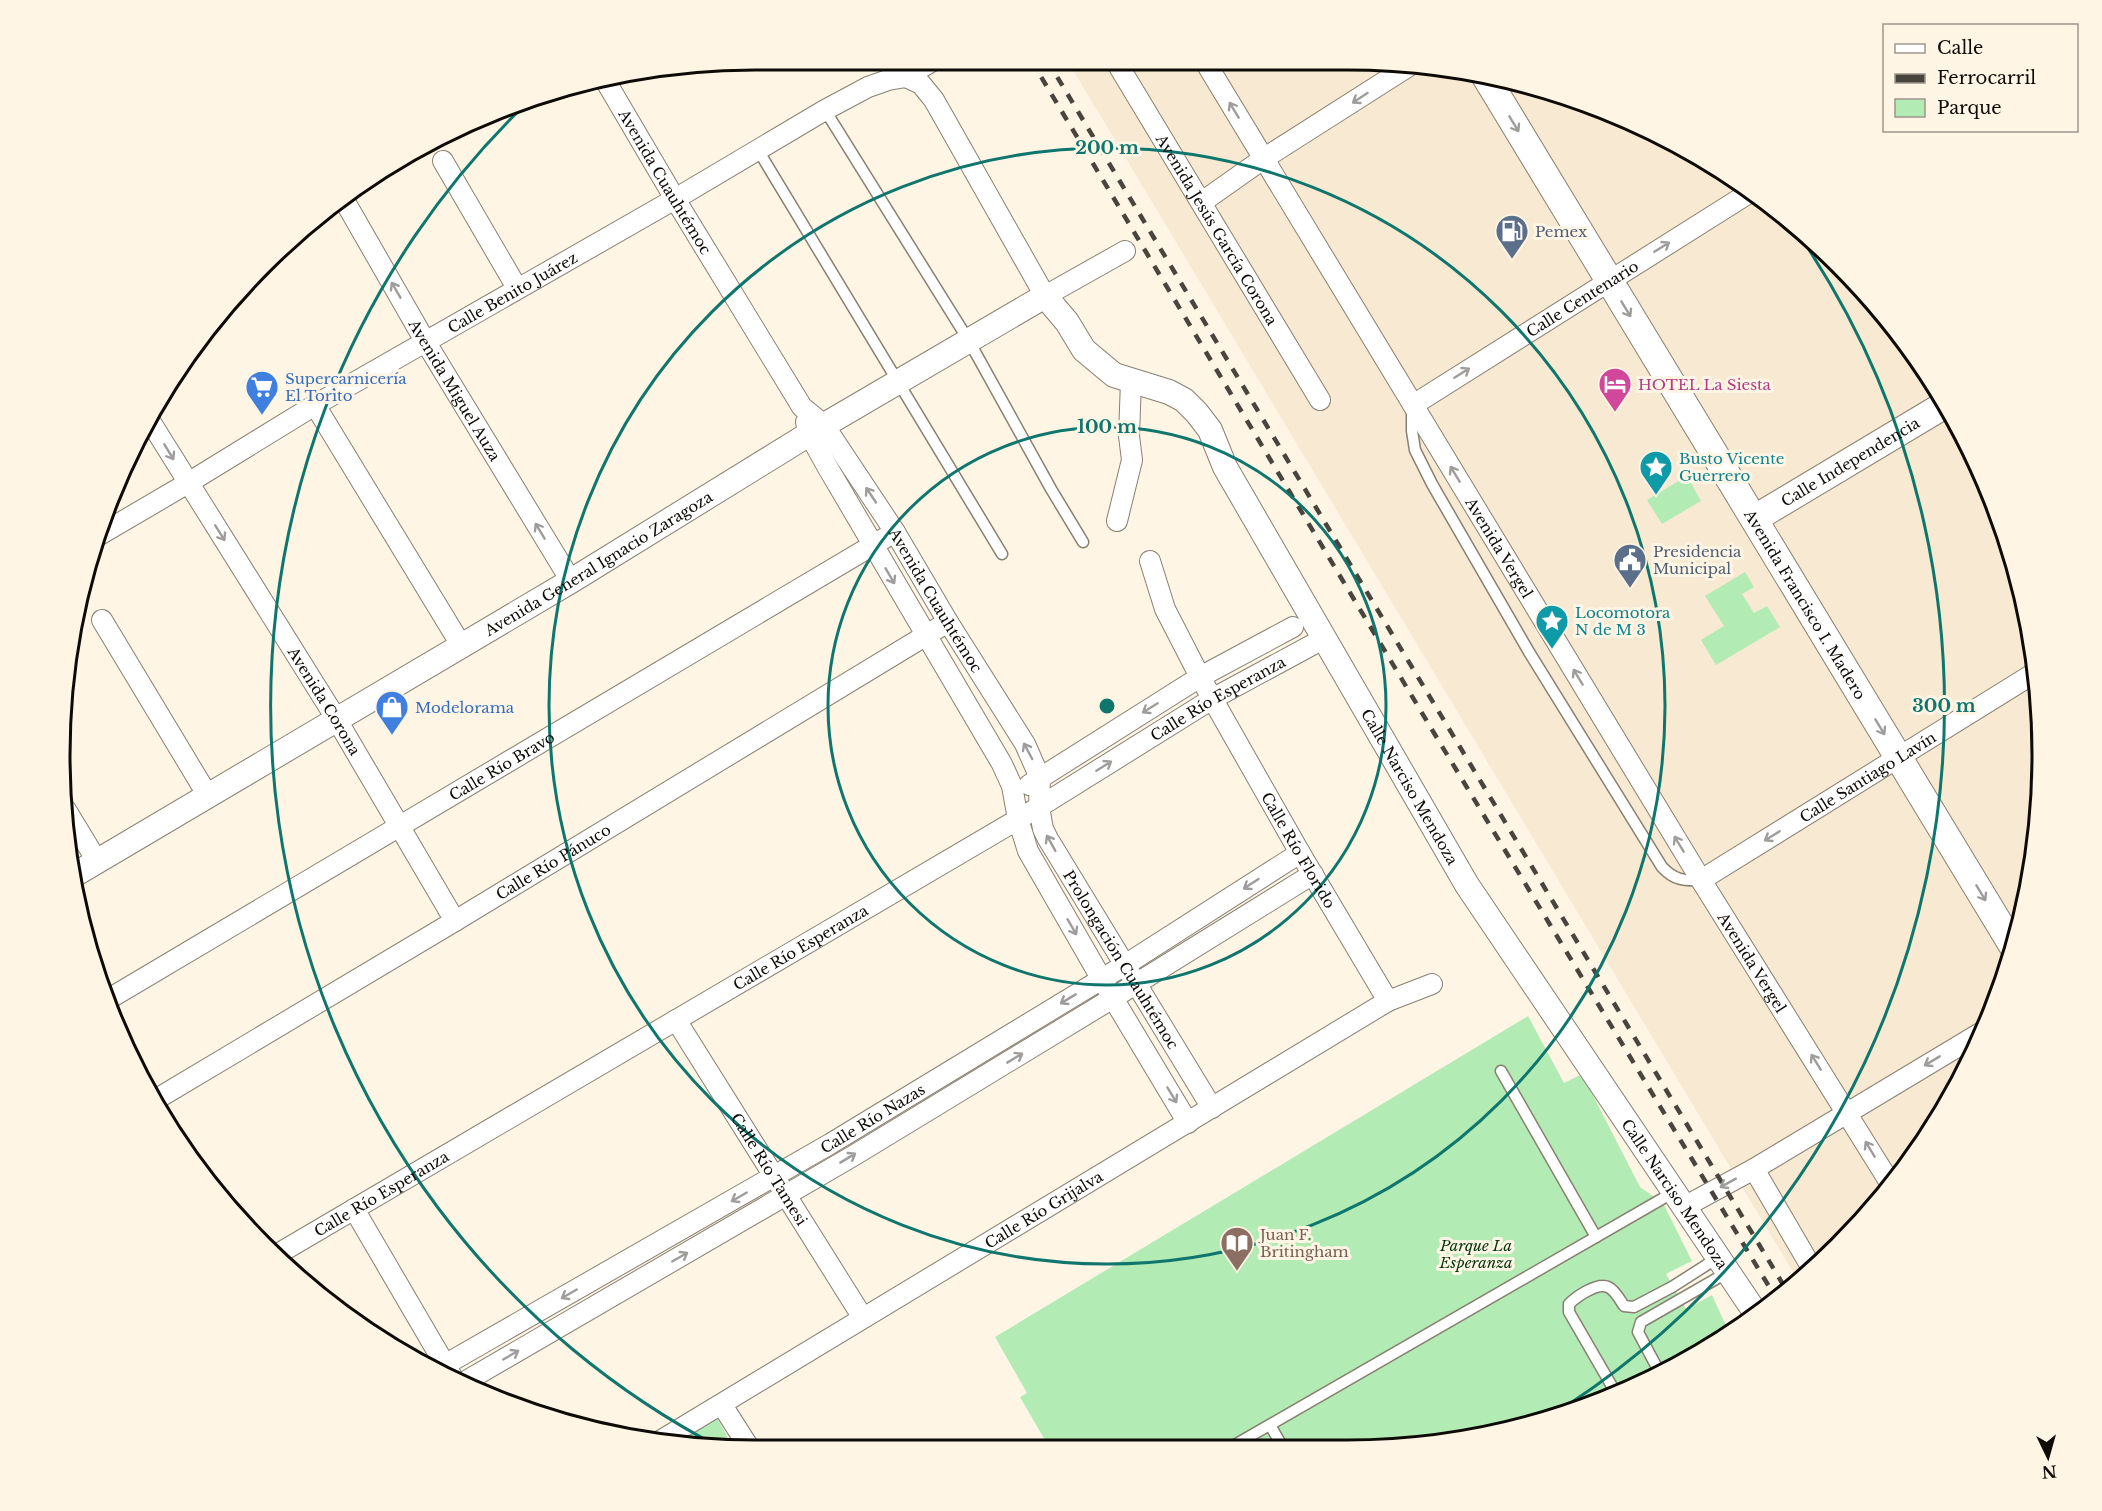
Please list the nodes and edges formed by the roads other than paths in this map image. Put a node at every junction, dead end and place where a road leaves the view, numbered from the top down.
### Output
1 (918, 70) edge
2 (1121, 70) edge
3 (1210, 70) edge
4 (1399, 73) edge
5 (906, 77) junction
6 (609, 87) edge
7 (1492, 87) edge
8 (825, 110) junction
9 (758, 150) junction
10 (1263, 159) junction
11 (443, 161) dead end
12 (1743, 197) edge
13 (675, 199) junction
14 (1202, 202) junction
15 (347, 206) edge
16 (1125, 251) dead end
17 (1609, 280) junction
18 (517, 288) junction
19 (1045, 297) junction
20 (425, 341) junction
21 (969, 341) junction
22 (898, 381) junction
23 (1131, 381) junction
24 (1320, 400) dead end
25 (315, 405) junction
26 (1413, 405) junction
27 (1938, 409) edge
28 (154, 428) edge
29 (816, 430) junction
30 (188, 483) junction
31 (1754, 519) junction
32 (1117, 521) dead end
33 (109, 529) edge
34 (895, 532) junction
35 (1083, 542) dead end
36 (872, 546) junction
37 (1002, 554) dead end
38 (1150, 561) dead end
39 (571, 581) junction
40 (102, 620) dead end
41 (948, 622) junction
42 (1293, 627) dead end
43 (925, 635) junction
44 (1323, 639) junction
45 (461, 645) junction
46 (1200, 677) junction
47 (2027, 678) edge
48 (1212, 699) junction
49 (337, 720) junction
50 (1898, 758) junction
51 (1040, 778) junction
52 (1014, 794) junction
53 (208, 796) junction
54 (1039, 807) junction
55 (1018, 819) junction
56 (74, 823) edge
57 (399, 825) junction
58 (1300, 853) junction
59 (97, 861) junction
60 (81, 871) edge
61 (1313, 874) junction
62 (1701, 880) junction
63 (455, 921) junction
64 (2007, 936) edge
65 (1125, 965) junction
66 (1101, 978) junction
67 (1136, 983) junction
68 (1432, 984) dead end
69 (114, 996) edge
70 (1113, 998) junction
71 (1388, 1000) junction
72 (676, 1020) junction
73 (1969, 1040) edge
74 (1501, 1071) dead end
75 (161, 1096) edge
76 (1212, 1108) junction
77 (1847, 1112) junction
78 (1188, 1123) junction
79 (1754, 1168) junction
80 (775, 1176) junction
81 (1887, 1177) edge
82 (786, 1195) junction
83 (1679, 1200) junction
84 (354, 1209) junction
85 (1596, 1237) junction
86 (283, 1251) edge
87 (1808, 1262) edge
88 (1724, 1264) junction
89 (1752, 1307) edge
90 (863, 1318) junction
91 (436, 1361) edge
92 (444, 1365) edge
93 (1656, 1366) edge
94 (471, 1378) edge
95 (1612, 1387) edge
96 (722, 1405) junction
97 (1269, 1425) junction
98 (670, 1435) edge
99 (744, 1440) edge
100 (1243, 1440) edge
101 (1278, 1440) edge

1 - 5 street, Calle Benito Juárez
2 - 14 street, Avenida Jesús García Corona
10 -> 3 street, Avenida Vergel
4 -> 10 street
5 - 8 street, Calle Benito Juárez
5 - 19 street
6 - 13 street, Avenida Cuauhtémoc
7 -> 17 main road, Avenida Francisco I. Madero
8 - 9 street, Calle Benito Juárez
8 - 21 lane
9 - 13 street, Calle Benito Juárez
9 - 22 lane
10 - 14 street
10 - 26 street, Avenida Vergel
11 - 18 street
17 -> 12 street, Calle Centenario
13 - 18 street, Calle Benito Juárez
13 - 29 street, Avenida Cuauhtémoc
14 - 24 street, Avenida Jesús García Corona
20 -> 15 street, Avenida Miguel Auza
16 - 19 street, Avenida General Ignacio Zaragoza
26 -> 17 street, Calle Centenario
17 -> 31 main road, Avenida Francisco I. Madero
18 - 20 street, Calle Benito Juárez
19 - 21 street, Avenida General Ignacio Zaragoza
19 - 23 street, Calle Narciso Mendoza
20 - 25 street, Calle Benito Juárez
39 -> 20 street, Avenida Miguel Auza
21 - 22 street, Avenida General Ignacio Zaragoza
21 - 35 lane
22 - 29 street, Avenida General Ignacio Zaragoza
22 - 37 lane
23 - 32 street
23 - 44 street, Calle Narciso Mendoza
25 - 30 street, Calle Benito Juárez
25 - 45 street
62 -> 26 street, Avenida Vergel
26 - 62 lane
27 - 31 main road, Calle Independencia
28 -> 30 street, Avenida Corona
34 -> 29 street, Avenida Cuauhtémoc
29 - 36 street, Avenida Cuauhtémoc
29 - 39 street, Avenida General Ignacio Zaragoza
30 - 33 street, Calle Benito Juárez
30 -> 49 street, Avenida Corona
31 -> 50 main road, Avenida Francisco I. Madero
34 - 36 street, Calle Río Bravo
34 - 41 street, Avenida Cuauhtémoc
36 -> 43 street, Avenida Cuauhtémoc
36 - 57 street, Calle Río Bravo
38 - 46 street, Calle Río Florido
39 - 45 street, Avenida General Ignacio Zaragoza
40 - 53 street
41 - 43 street, Calle Río Pánuco
51 -> 41 street, Avenida Cuauhtémoc
42 - 46 street, Calle Río Esperanza
43 - 52 street, Avenida Cuauhtémoc
43 - 63 street, Calle Río Pánuco
44 - 48 street, Calle Río Esperanza
44 - 83 street, Calle Narciso Mendoza
45 - 49 street, Avenida General Ignacio Zaragoza
46 - 48 street, Calle Río Florido
46 -> 51 street, Calle Río Esperanza
47 - 50 street, Calle Santiago Lavín
54 -> 48 street, Calle Río Esperanza
48 - 58 street, Calle Río Florido
49 - 53 street, Avenida General Ignacio Zaragoza
49 - 57 street, Avenida Corona
50 -> 62 street, Calle Santiago Lavín
50 -> 64 main road, Avenida Francisco I. Madero
51 - 52 street, Calle Río Esperanza
51 - 54 street, Avenida Cuauhtémoc
52 - 55 street, Avenida Cuauhtémoc
53 - 59 street, Avenida General Ignacio Zaragoza
54 - 55 street, Calle Río Esperanza
65 -> 54 street, Prolongación Cuauhtémoc
55 -> 66 street, Prolongación Cuauhtémoc
55 - 72 street, Calle Río Esperanza
56 - 59 street
57 - 63 street, Avenida Corona
57 - 69 street, Calle Río Bravo
58 - 61 street, Calle Río Florido
58 -> 65 street, Calle Río Nazas
59 - 60 street, Avenida General Ignacio Zaragoza
61 - 67 street, Calle Río Nazas
61 - 71 street, Calle Río Florido
77 -> 62 street, Avenida Vergel
63 - 75 street, Calle Río Pánuco
65 - 66 street, Calle Río Nazas
65 - 67 street, Prolongación Cuauhtémoc
66 - 70 street, Prolongación Cuauhtémoc
66 -> 80 street, Calle Río Nazas
67 - 70 street, Calle Río Nazas
67 - 76 street, Prolongación Cuauhtémoc
68 - 71 street, Calle Río Grijalva
70 -> 78 street, Prolongación Cuauhtémoc
82 -> 70 street, Calle Río Nazas
71 - 76 street, Calle Río Grijalva
72 - 80 street, Calle Río Tamesi
72 - 84 street, Calle Río Esperanza
73 -> 77 street
74 - 85 lane
76 - 78 street, Calle Río Grijalva
77 - 79 street
81 -> 77 street, Avenida Vergel
78 - 90 street, Calle Río Grijalva
79 -> 83 street
79 - 87 street
80 - 82 street, Calle Río Tamesi
80 -> 92 street, Calle Río Nazas
82 - 90 street, Calle Río Tamesi
94 -> 82 street, Calle Río Nazas
83 - 85 lane
83 - 88 street, Calle Narciso Mendoza
84 - 86 street, Calle Río Esperanza
84 - 91 street
85 - 97 lane
88 - 89 street, Calle Narciso Mendoza
88 - 93 lane
88 - 95 lane
90 - 96 street, Calle Río Grijalva
96 - 98 street, Calle Río Grijalva
96 - 99 street
97 - 100 lane
97 - 101 lane

